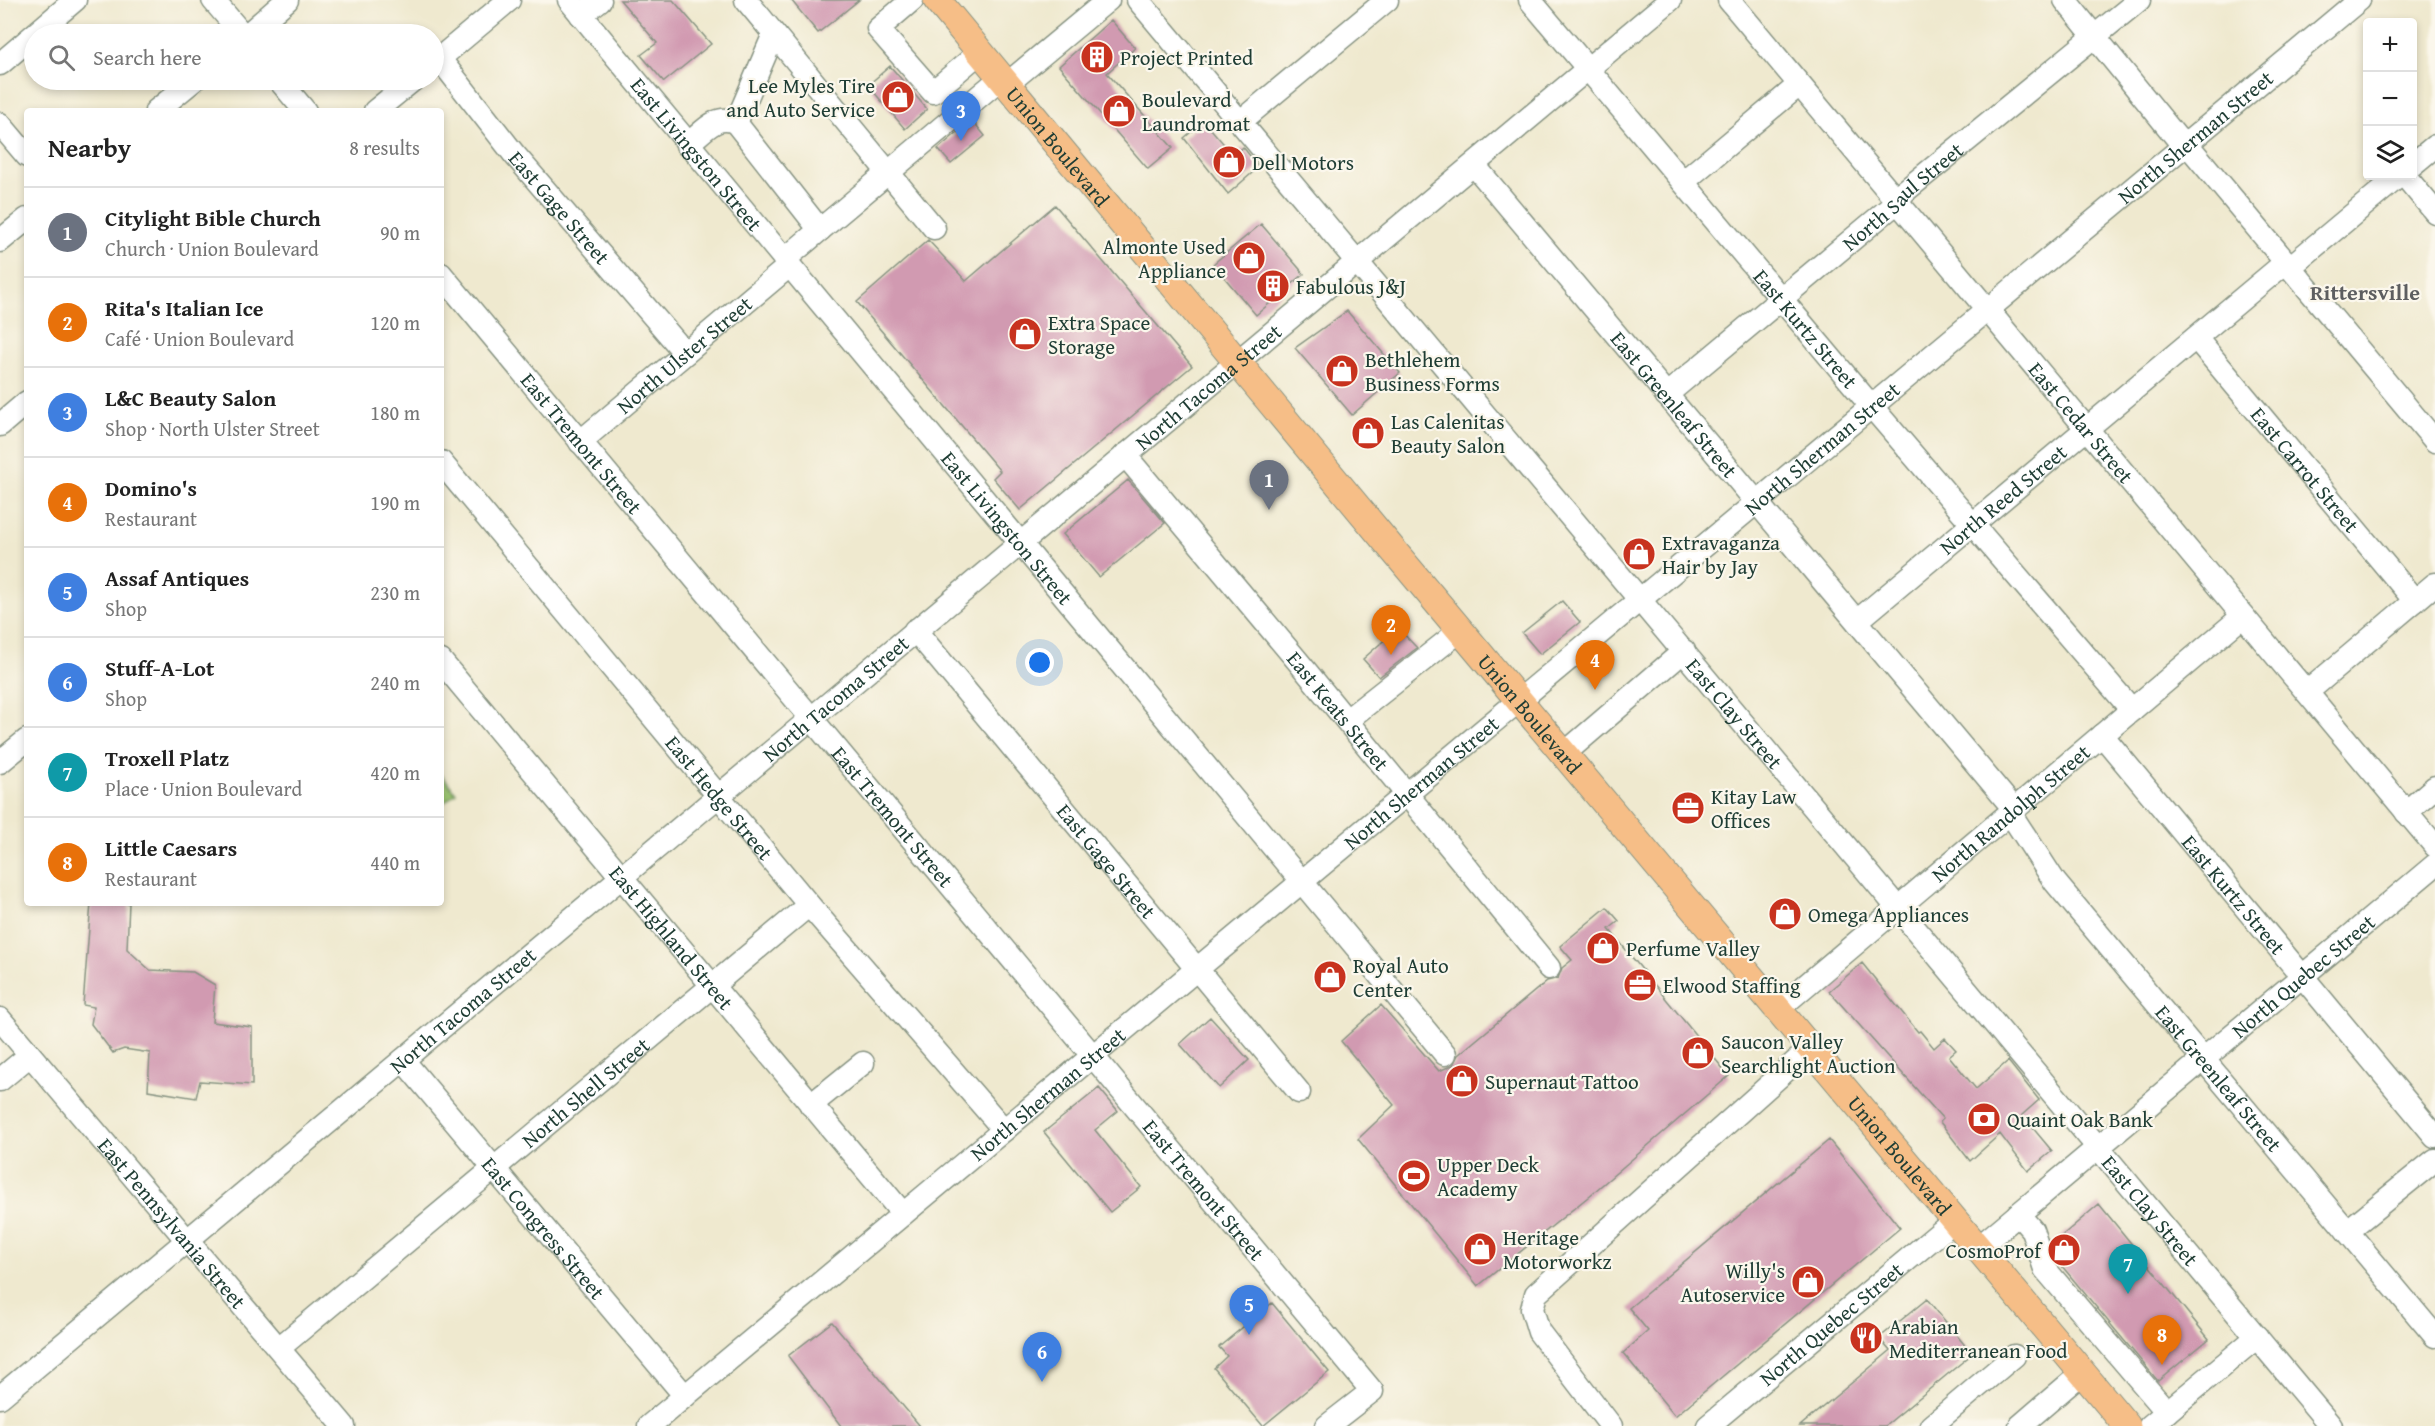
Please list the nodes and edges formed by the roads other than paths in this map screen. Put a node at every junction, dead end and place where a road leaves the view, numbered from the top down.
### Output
1 (75, 0) edge
2 (213, 0) edge
3 (287, 0) edge
4 (509, 0) edge
5 (600, 0) edge
6 (746, 0) edge
7 (912, 0) edge
8 (937, 0) edge
9 (1108, 0) edge
10 (1138, 0) edge
11 (1388, 0) edge
12 (1530, 0) edge
13 (1670, 0) edge
14 (1729, 0) edge
15 (2065, 0) edge
16 (2139, 0) edge
17 (2359, 0) edge
18 (575, 8) edge
19 (47, 24) edge
20 (233, 24) edge
21 (259, 24) edge
22 (774, 34) junction
23 (2096, 38) junction
24 (24, 44) edge
25 (980, 51) junction
26 (444, 54) edge
27 (0, 64) edge
28 (1587, 69) junction
29 (444, 71) edge
30 (1005, 81) junction
31 (1799, 85) junction
32 (182, 90) edge
33 (288, 90) edge
34 (401, 90) edge
35 (160, 108) edge
36 (303, 108) edge
37 (379, 108) edge
38 (1241, 121) junction
39 (736, 123) junction
40 (0, 124) edge
41 (2187, 144) junction
42 (687, 145) junction
43 (2435, 146) edge
44 (24, 152) edge
45 (2417, 161) edge
46 (1474, 165) junction
47 (889, 172) junction
48 (2394, 180) edge
49 (2408, 180) edge
50 (1683, 182) junction
51 (1896, 202) junction
52 (2435, 212) edge
53 (24, 221) edge
54 (934, 228) dead end
55 (820, 230) junction
56 (0, 241) edge
57 (1359, 262) junction
58 (787, 263) junction
59 (2291, 263) junction
60 (444, 278) edge
61 (1781, 299) junction
62 (1988, 309) junction
63 (2196, 338) junction
64 (686, 353) junction
65 (1237, 361) junction
66 (1666, 395) junction
67 (24, 405) edge
68 (1872, 407) junction
69 (0, 425) edge
70 (2088, 430) junction
71 (2435, 441) edge
72 (580, 442) junction
73 (1125, 455) junction
74 (444, 466) edge
75 (1757, 503) junction
76 (1974, 526) junction
77 (1021, 542) junction
78 (2435, 584) edge
79 (1641, 599) junction
80 (2415, 600) junction
81 (2243, 616) junction
82 (1857, 621) junction
83 (915, 630) junction
84 (1461, 630) junction
85 (1684, 651) junction
86 (444, 665) edge
87 (2307, 692) junction
88 (1520, 700) junction
89 (2132, 710) junction
90 (812, 719) junction
91 (1347, 720) junction
92 (2102, 735) junction
93 (24, 742) edge
94 (1565, 753) junction
95 (0, 762) edge
96 (2435, 787) edge
97 (1407, 794) junction
98 (720, 796) junction
99 (2012, 811) junction
100 (2406, 812) junction
101 (2435, 846) edge
102 (2435, 865) edge
103 (621, 877) junction
104 (1303, 880) junction
105 (809, 905) junction
106 (1899, 906) junction
107 (1549, 968) dead end
108 (1196, 969) junction
109 (2302, 978) junction
110 (712, 986) junction
111 (1778, 1009) junction
112 (0, 1018) edge
113 (1811, 1048) junction
114 (1094, 1054) junction
115 (1445, 1054) dead end
116 (30, 1055) junction
117 (2203, 1059) junction
118 (403, 1060) junction
119 (862, 1063) dead end
120 (0, 1080) edge
121 (1299, 1092) dead end
122 (812, 1105) junction
123 (1004, 1130) junction
124 (2435, 1136) edge
125 (2098, 1148) junction
126 (2435, 1160) edge
127 (494, 1169) junction
128 (903, 1214) junction
129 (2019, 1214) junction
130 (1955, 1220) junction
131 (2347, 1231) junction
132 (189, 1240) junction
133 (1978, 1248) junction
134 (2435, 1336) edge
135 (2257, 1337) junction
136 (279, 1348) junction
137 (2014, 1356) dead end
138 (2082, 1373) junction
139 (685, 1396) junction
140 (0, 1397) edge
141 (2159, 1419) edge
142 (2327, 1424) edge
143 (344, 1426) edge
144 (649, 1426) edge
145 (1327, 1426) edge
146 (1611, 1426) edge
147 (1708, 1426) edge
148 (1931, 1426) edge
149 (2020, 1426) edge
150 (2127, 1426) edge

1 - 19 street
2 - 20 street
3 - 21 street
4 - 26 street
5 - 18 street
6 - 22 street
7 - 25 street
8 - 25 main road, Union Boulevard
9 - 30 street, North Ulster Street
10 - 38 street, East Clay Street
11 - 38 street
12 - 28 street, East Kurtz Street
13 - 28 street, North Tacoma Street
14 - 31 street, East Cedar Street
15 - 23 street
16 - 23 street, North Saul Street
17 - 41 street, North Sherman Street
18 - 42 street, East Livingston Street
22 - 39 street
22 - 47 street
23 - 41 street
23 - 51 street, North Saul Street
24 - 27 street
25 - 30 main road, Union Boulevard
28 - 46 street, North Tacoma Street
28 - 50 street, East Kurtz Street
29 - 64 street, East Gage Street
30 - 47 street, North Ulster Street
30 - 65 main road, Union Boulevard
31 - 50 street
31 - 51 street, East Cedar Street
32 - 35 street
33 - 36 street
34 - 37 street
38 - 57 street, East Clay Street
39 - 42 street
39 - 55 street
40 - 44 street
41 - 59 street
41 - 62 street, North Sherman Street
42 - 58 street, East Livingston Street
43 - 45 street
46 - 57 street, North Tacoma Street
46 - 66 street, East Greenleaf Street
47 - 54 street
47 - 55 street, North Ulster Street
48 - 59 street, North Reed Street
49 - 52 street
50 - 61 street, East Kurtz Street
51 - 61 street, North Saul Street
51 - 62 street, East Cedar Street
53 - 56 street
55 - 58 street, North Ulster Street
57 - 65 street, North Tacoma Street
57 - 79 street, East Clay Street
58 - 64 street, North Ulster Street
58 - 77 street, East Livingston Street
59 - 63 street, North Reed Street
59 - 71 street
60 - 72 street, East Tremont Street
61 - 66 street, North Saul Street
61 - 68 street, East Kurtz Street
62 - 68 street, North Sherman Street
62 - 70 street, East Cedar Street
63 - 70 street, North Reed Street
63 - 80 street, East Carrot Street
64 - 72 street, North Ulster Street
65 - 73 street, North Tacoma Street
65 - 84 main road, Union Boulevard
66 - 75 street, East Greenleaf Street
67 - 69 street
68 - 75 street, North Sherman Street
68 - 76 street, East Kurtz Street
70 - 76 street, North Reed Street
70 - 81 street, East Cedar Street
72 - 90 street, East Tremont Street
73 - 77 street, North Tacoma Street
73 - 91 street, East Keats Street
74 - 98 street, East Hedge Street
75 - 79 street, North Sherman Street
75 - 82 street, East Greenleaf Street
76 - 82 street, North Reed Street
76 - 89 street, East Kurtz Street
77 - 83 street, North Tacoma Street
77 - 104 street, East Livingston Street
78 - 80 street
79 - 85 street, East Clay Street
79 - 88 street, North Sherman Street
80 - 87 street
81 - 87 street, East Cedar Street
81 - 89 street, North Randolph Street
82 - 99 street, East Greenleaf Street
83 - 90 street, North Tacoma Street
83 - 108 street, East Gage Street
84 - 88 main road, Union Boulevard
84 - 91 street
85 - 94 street
85 - 106 street, East Clay Street
86 - 103 street, East Highland Street
87 - 100 street, East Cedar Street
88 - 94 main road, Union Boulevard
88 - 97 street, North Sherman Street
89 - 92 street, North Randolph Street
90 - 98 street, North Tacoma Street
90 - 114 street, East Tremont Street
91 - 97 street, East Keats Street
92 - 99 street, North Randolph Street
92 - 109 street, East Kurtz Street
93 - 95 street
94 - 111 main road, Union Boulevard
96 - 100 street
97 - 104 street, North Sherman Street
97 - 107 street, East Keats Street
98 - 103 street, North Tacoma Street
98 - 105 street, East Hedge Street
99 - 106 street, North Randolph Street
99 - 117 street, East Greenleaf Street
100 - 101 street, East Cedar Street
102 - 109 street, North Quebec Street
103 - 110 street, East Highland Street
103 - 118 street, North Tacoma Street
104 - 108 street, North Sherman Street
104 - 115 street, East Livingston Street
105 - 110 street, North Shell Street
105 - 123 street, East Hedge Street
106 - 111 street, North Randolph Street
106 - 125 street, East Clay Street
108 - 114 street, North Sherman Street
108 - 121 street, East Gage Street
109 - 117 street, North Quebec Street
109 - 124 street, East Kurtz Street
110 - 122 street, East Highland Street
110 - 127 street, North Shell Street
111 - 113 main road, Union Boulevard
112 - 116 street, East Pennsylvania Street
113 - 130 main road, Union Boulevard
113 - 146 street
114 - 123 street, North Sherman Street
114 - 145 street, East Tremont Street
116 - 120 street
116 - 132 street, East Pennsylvania Street
117 - 125 street, North Quebec Street
117 - 131 street, East Greenleaf Street
118 - 127 street, East Congress Street
118 - 132 street, North Tacoma Street
119 - 122 street
122 - 128 street, East Highland Street
123 - 128 street, North Sherman Street
125 - 129 street, North Quebec Street
125 - 135 street, East Clay Street
126 - 131 street
127 - 136 street, North Shell Street
127 - 139 street, East Congress Street
128 - 139 street, North Sherman Street
129 - 133 street, North Quebec Street
129 - 141 street
130 - 133 main road, Union Boulevard
130 - 147 street, North Quebec Street
131 - 134 street, East Greenleaf Street
132 - 136 street, East Pennsylvania Street
132 - 140 street, North Tacoma Street
133 - 138 main road, Union Boulevard
135 - 141 street
135 - 142 street, East Clay Street
136 - 143 street, East Pennsylvania Street
137 - 148 street
138 - 149 street
138 - 150 main road, Union Boulevard
139 - 144 street, North Sherman Street

